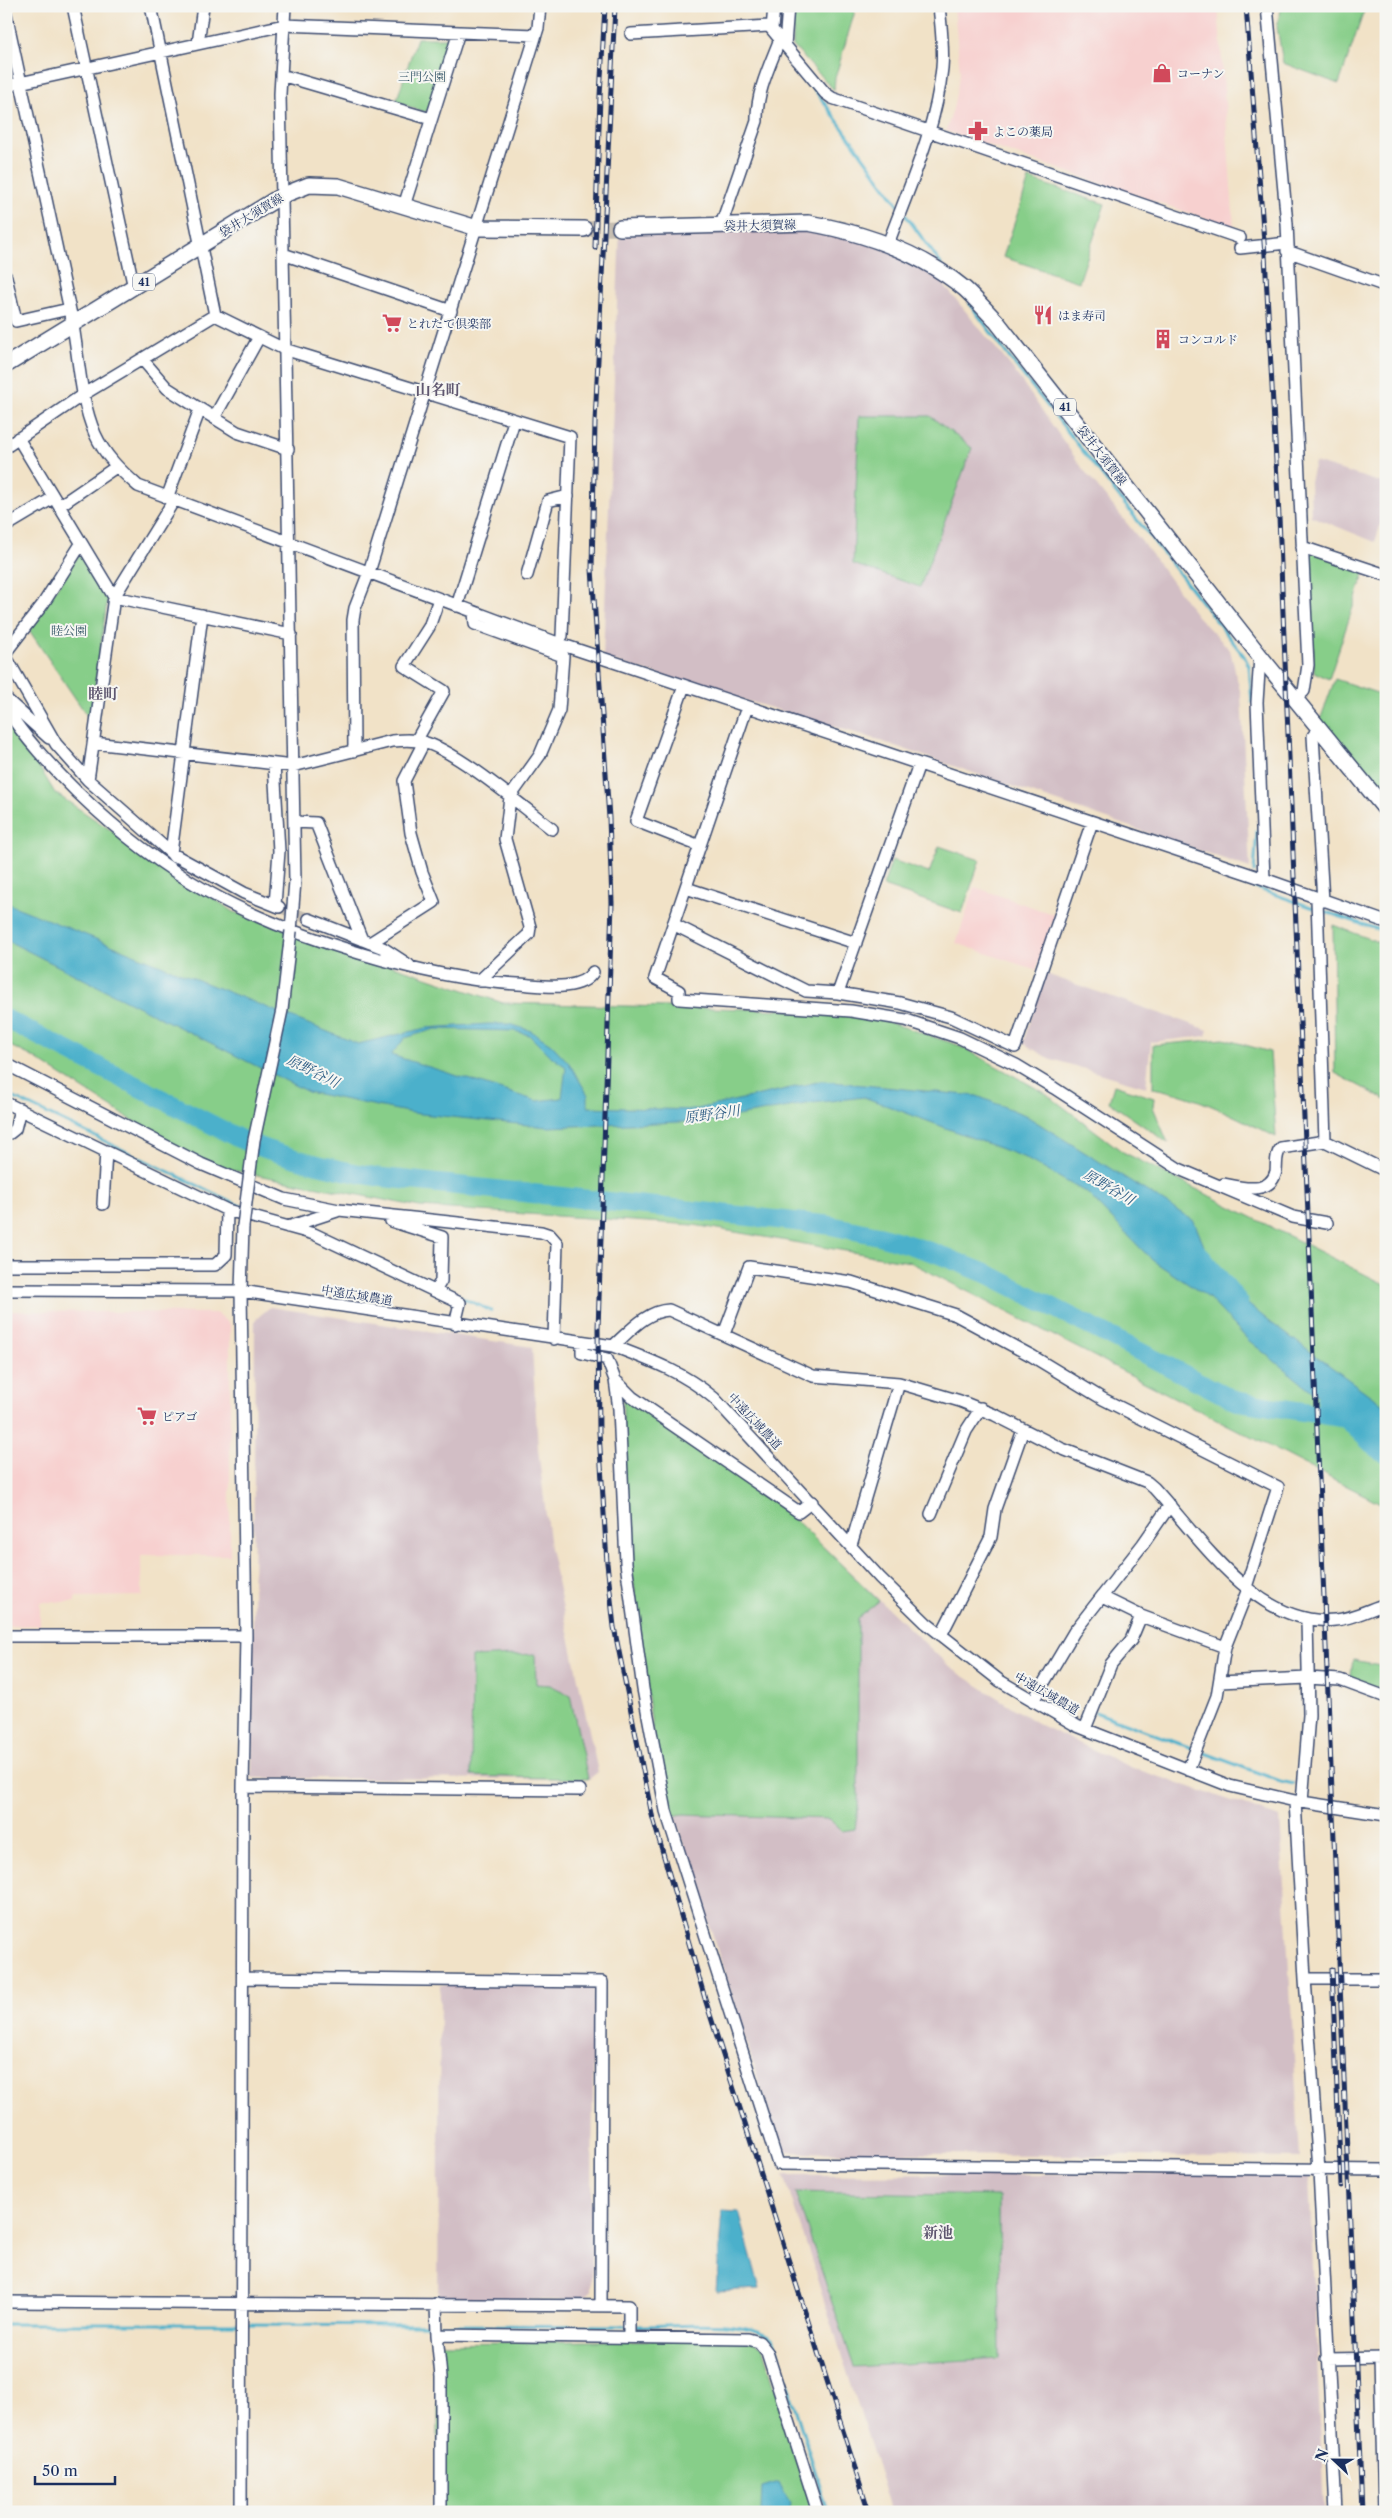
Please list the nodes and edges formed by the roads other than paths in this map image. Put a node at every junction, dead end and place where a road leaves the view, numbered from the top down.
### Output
1 (73, 6) edge
2 (151, 6) edge
3 (203, 6) edge
4 (285, 6) edge
5 (540, 6) edge
6 (774, 6) edge
7 (788, 6) edge
8 (939, 6) edge
9 (1267, 6) edge
10 (6, 14) edge
11 (284, 25) junction
12 (772, 29) junction
13 (459, 32) junction
14 (630, 34) dead end
15 (536, 36) junction
16 (782, 42) junction
17 (198, 44) junction
18 (161, 52) junction
19 (86, 68) junction
20 (281, 75) junction
21 (20, 83) junction
22 (6, 86) edge
23 (431, 119) junction
24 (929, 130) junction
25 (281, 196) junction
26 (404, 206) junction
27 (721, 225) junction
28 (477, 228) junction
29 (620, 228) tunnel mouth
30 (584, 229) tunnel mouth
31 (888, 244) junction
32 (200, 245) junction
33 (1287, 247) junction
34 (283, 254) junction
35 (6, 277) edge
36 (1386, 286) edge
37 (134, 288) junction
38 (69, 309) junction
39 (451, 311) junction
40 (215, 315) junction
41 (73, 325) junction
42 (259, 337) junction
43 (284, 349) junction
44 (142, 359) junction
45 (6, 365) edge
46 (84, 394) junction
47 (425, 394) junction
48 (200, 410) junction
49 (214, 418) junction
50 (514, 421) junction
51 (18, 438) junction
52 (6, 447) edge
53 (288, 449) junction
54 (116, 467) junction
55 (568, 496) junction
56 (170, 499) junction
57 (56, 502) junction
58 (6, 526) edge
59 (290, 543) junction
60 (81, 544) junction
61 (1302, 547) junction
62 (368, 572) junction
63 (527, 575) dead end
64 (1386, 575) edge
65 (114, 597) junction
66 (439, 599) junction
67 (457, 606) junction
68 (474, 612) junction
69 (202, 615) junction
70 (291, 634) junction
71 (562, 636) dead end
72 (6, 652) edge
73 (1260, 656) junction
74 (6, 657) edge
75 (684, 686) junction
76 (1296, 698) junction
77 (6, 699) edge
78 (747, 707) junction
79 (6, 708) edge
80 (1320, 729) junction
81 (420, 741) junction
82 (94, 743) junction
83 (56, 744) junction
84 (354, 751) junction
85 (184, 753) junction
86 (274, 764) junction
87 (919, 764) junction
88 (293, 766) junction
89 (88, 780) junction
90 (510, 797) junction
91 (1386, 810) edge
92 (294, 822) junction
93 (1092, 822) junction
94 (552, 829) dead end
95 (700, 846) junction
96 (172, 853) junction
97 (1264, 879) junction
98 (686, 888) junction
99 (202, 891) junction
100 (1320, 900) junction
101 (309, 920) tunnel mouth
102 (1386, 922) edge
103 (673, 924) junction
104 (291, 931) junction
105 (366, 941) junction
106 (856, 943) junction
107 (415, 970) junction
108 (593, 972) dead end
109 (479, 981) junction
110 (838, 993) junction
111 (6, 1064) edge
112 (6, 1103) edge
113 (20, 1109) junction
114 (6, 1133) edge
115 (1325, 1141) junction
116 (106, 1151) junction
117 (1386, 1171) edge
118 (1204, 1180) junction
119 (103, 1204) dead end
120 (228, 1210) junction
121 (339, 1210) junction
122 (363, 1213) junction
123 (1327, 1222) dead end
124 (286, 1227) junction
125 (6, 1265) edge
126 (6, 1290) edge
127 (241, 1291) junction
128 (435, 1291) junction
129 (455, 1324) junction
130 (724, 1334) junction
131 (554, 1339) junction
132 (582, 1343) junction
133 (612, 1346) junction
134 (615, 1380) junction
135 (899, 1383) junction
136 (981, 1408) junction
137 (1023, 1430) junction
138 (812, 1502) junction
139 (1170, 1505) junction
140 (931, 1514) dead end
141 (850, 1545) junction
142 (1247, 1588) junction
143 (1102, 1597) junction
144 (1386, 1604) edge
145 (1141, 1616) junction
146 (1307, 1619) junction
147 (941, 1635) junction
148 (6, 1636) edge
149 (246, 1636) junction
150 (1225, 1647) junction
151 (1308, 1678) junction
152 (1220, 1682) junction
153 (1386, 1697) edge
154 (1033, 1701) junction
155 (1085, 1729) junction
156 (1188, 1770) junction
157 (243, 1787) junction
158 (580, 1790) dead end
159 (1298, 1801) junction
160 (1386, 1815) edge
161 (243, 1978) junction
162 (1386, 1978) edge
163 (1305, 1979) junction
164 (1319, 2170) junction
165 (1386, 2170) edge
166 (6, 2302) edge
167 (436, 2304) junction
168 (240, 2305) junction
169 (601, 2306) junction
170 (437, 2335) junction
171 (629, 2336) junction
172 (1383, 2358) edge
173 (1327, 2359) junction
174 (241, 2512) edge
175 (441, 2512) edge
176 (818, 2512) edge
177 (1336, 2512) edge
178 (1384, 2512) edge

1 - 19 street
2 - 18 street
3 - 17 street
4 - 11 street
5 - 15 street
6 - 12 street
7 - 16 street
8 - 24 street
9 - 33 street
10 - 21 street
11 - 13 street
11 - 17 street
11 - 20 street
12 - 14 street
12 - 16 street
13 - 15 street
13 - 23 street
15 - 28 street
16 - 24 street
16 - 27 street
17 - 18 street
18 - 19 street
18 - 32 street
19 - 21 street
19 - 37 street
20 - 23 street
20 - 25 street
21 - 22 street
21 - 38 street
23 - 26 street
24 - 31 street
24 - 33 street
25 - 26 main road, 袋井大須賀線 / 41
25 - 32 main road, 袋井大須賀線 / 41
25 - 34 street
26 - 28 main road, 袋井大須賀線 / 41
27 - 29 main road, 袋井大須賀線 / 41
27 - 31 main road, 袋井大須賀線 / 41
28 - 30 main road, 袋井大須賀線 / 41
28 - 39 street
31 - 73 main road, 袋井大須賀線 / 41
32 - 37 main road, 袋井大須賀線 / 41
32 - 40 street
33 - 36 street
33 - 61 street
34 - 39 street
34 - 43 street
35 - 38 street
37 - 41 main road, 袋井大須賀線 / 41
38 - 41 street
39 - 47 street
40 - 42 street
40 - 44 street
41 - 45 main road, 袋井大須賀線 / 41
41 - 46 street
42 - 43 street
42 - 49 street
43 - 47 street
43 - 53 street
44 - 46 street
44 - 48 street
46 - 51 street
46 - 54 street
47 - 50 street
47 - 62 street
48 - 49 street
48 - 56 street
49 - 53 street
50 - 55 street
50 - 67 street
51 - 52 street
51 - 57 street
53 - 59 street
54 - 56 street
54 - 57 street
55 - 63 street
55 - 71 street
56 - 59 street
56 - 65 street
57 - 58 street
57 - 60 street
59 - 62 street
59 - 70 street
60 - 65 street
60 - 72 street
61 - 64 street
61 - 76 street
62 - 66 street
62 - 84 street
65 - 69 street
65 - 82 street
66 - 67 street
66 - 81 street
67 - 68 street
68 - 75 street
68 - 90 street
69 - 70 street
69 - 85 street
70 - 88 street
73 - 76 main road, 袋井大須賀線 / 41
73 - 97 street
74 - 83 street
75 - 78 street
75 - 95 street
76 - 80 main road, 袋井大須賀線 / 41
77 - 83 street
78 - 87 street
78 - 95 street
79 - 99 street
80 - 91 main road, 袋井大須賀線 / 41
80 - 100 street
81 - 84 street
81 - 90 street
81 - 105 street
82 - 85 street
82 - 89 street
83 - 89 street
84 - 88 street
85 - 86 street
85 - 96 street
86 - 88 street
86 - 96 street
87 - 93 street
87 - 106 street
88 - 92 street
89 - 96 street
90 - 94 street
90 - 109 street
92 - 104 street
92 - 105 street
93 - 97 street
93 - 110 street
95 - 98 street
96 - 99 street
97 - 100 street
98 - 103 street
98 - 106 street
99 - 104 street
100 - 102 street
100 - 115 street
101 - 105 street
103 - 110 street
103 - 118 street
104 - 107 street
104 - 127 street, bridge
105 - 107 street
106 - 110 street
107 - 109 street
108 - 109 street
111 - 121 street
112 - 113 street
113 - 114 street
113 - 116 street
115 - 117 street
115 - 118 street
116 - 119 street
116 - 120 street
118 - 123 street
120 - 124 street
120 - 125 street
121 - 122 street
121 - 124 street
122 - 128 street
122 - 131 street
124 - 128 street
126 - 127 street, 中遠広域農道
127 - 129 street, 中遠広域農道
127 - 149 street
128 - 129 street
129 - 131 street, 中遠広域農道
130 - 133 street
130 - 135 street
130 - 142 street
131 - 132 street, 中遠広域農道
132 - 133 street, 中遠広域農道
132 - 134 street
133 - 138 street, 中遠広域農道
134 - 138 street
134 - 164 street
135 - 136 street
135 - 141 street
136 - 137 street
136 - 140 street
137 - 139 street
137 - 147 street
138 - 141 street, 中遠広域農道
139 - 142 street
139 - 143 street
141 - 147 street, 中遠広域農道
142 - 146 street
142 - 150 street
143 - 145 street
143 - 154 street
144 - 146 street
145 - 150 street
145 - 155 street
146 - 151 street
147 - 154 street, 中遠広域農道
148 - 149 street
149 - 157 street
150 - 152 street
151 - 152 street
151 - 153 street
151 - 159 street
152 - 156 street
154 - 155 street, 中遠広域農道
155 - 156 street, 中遠広域農道
156 - 159 street, 中遠広域農道
157 - 158 street
157 - 161 street
159 - 160 street, 中遠広域農道
159 - 163 street
161 - 168 street
161 - 169 street
162 - 163 street
163 - 164 street
164 - 165 street
164 - 173 street
166 - 168 street
167 - 168 street
167 - 169 street
167 - 170 street
168 - 174 street
169 - 171 street
170 - 171 street
170 - 175 street
171 - 176 street
172 - 173 street
172 - 178 street
173 - 177 street

